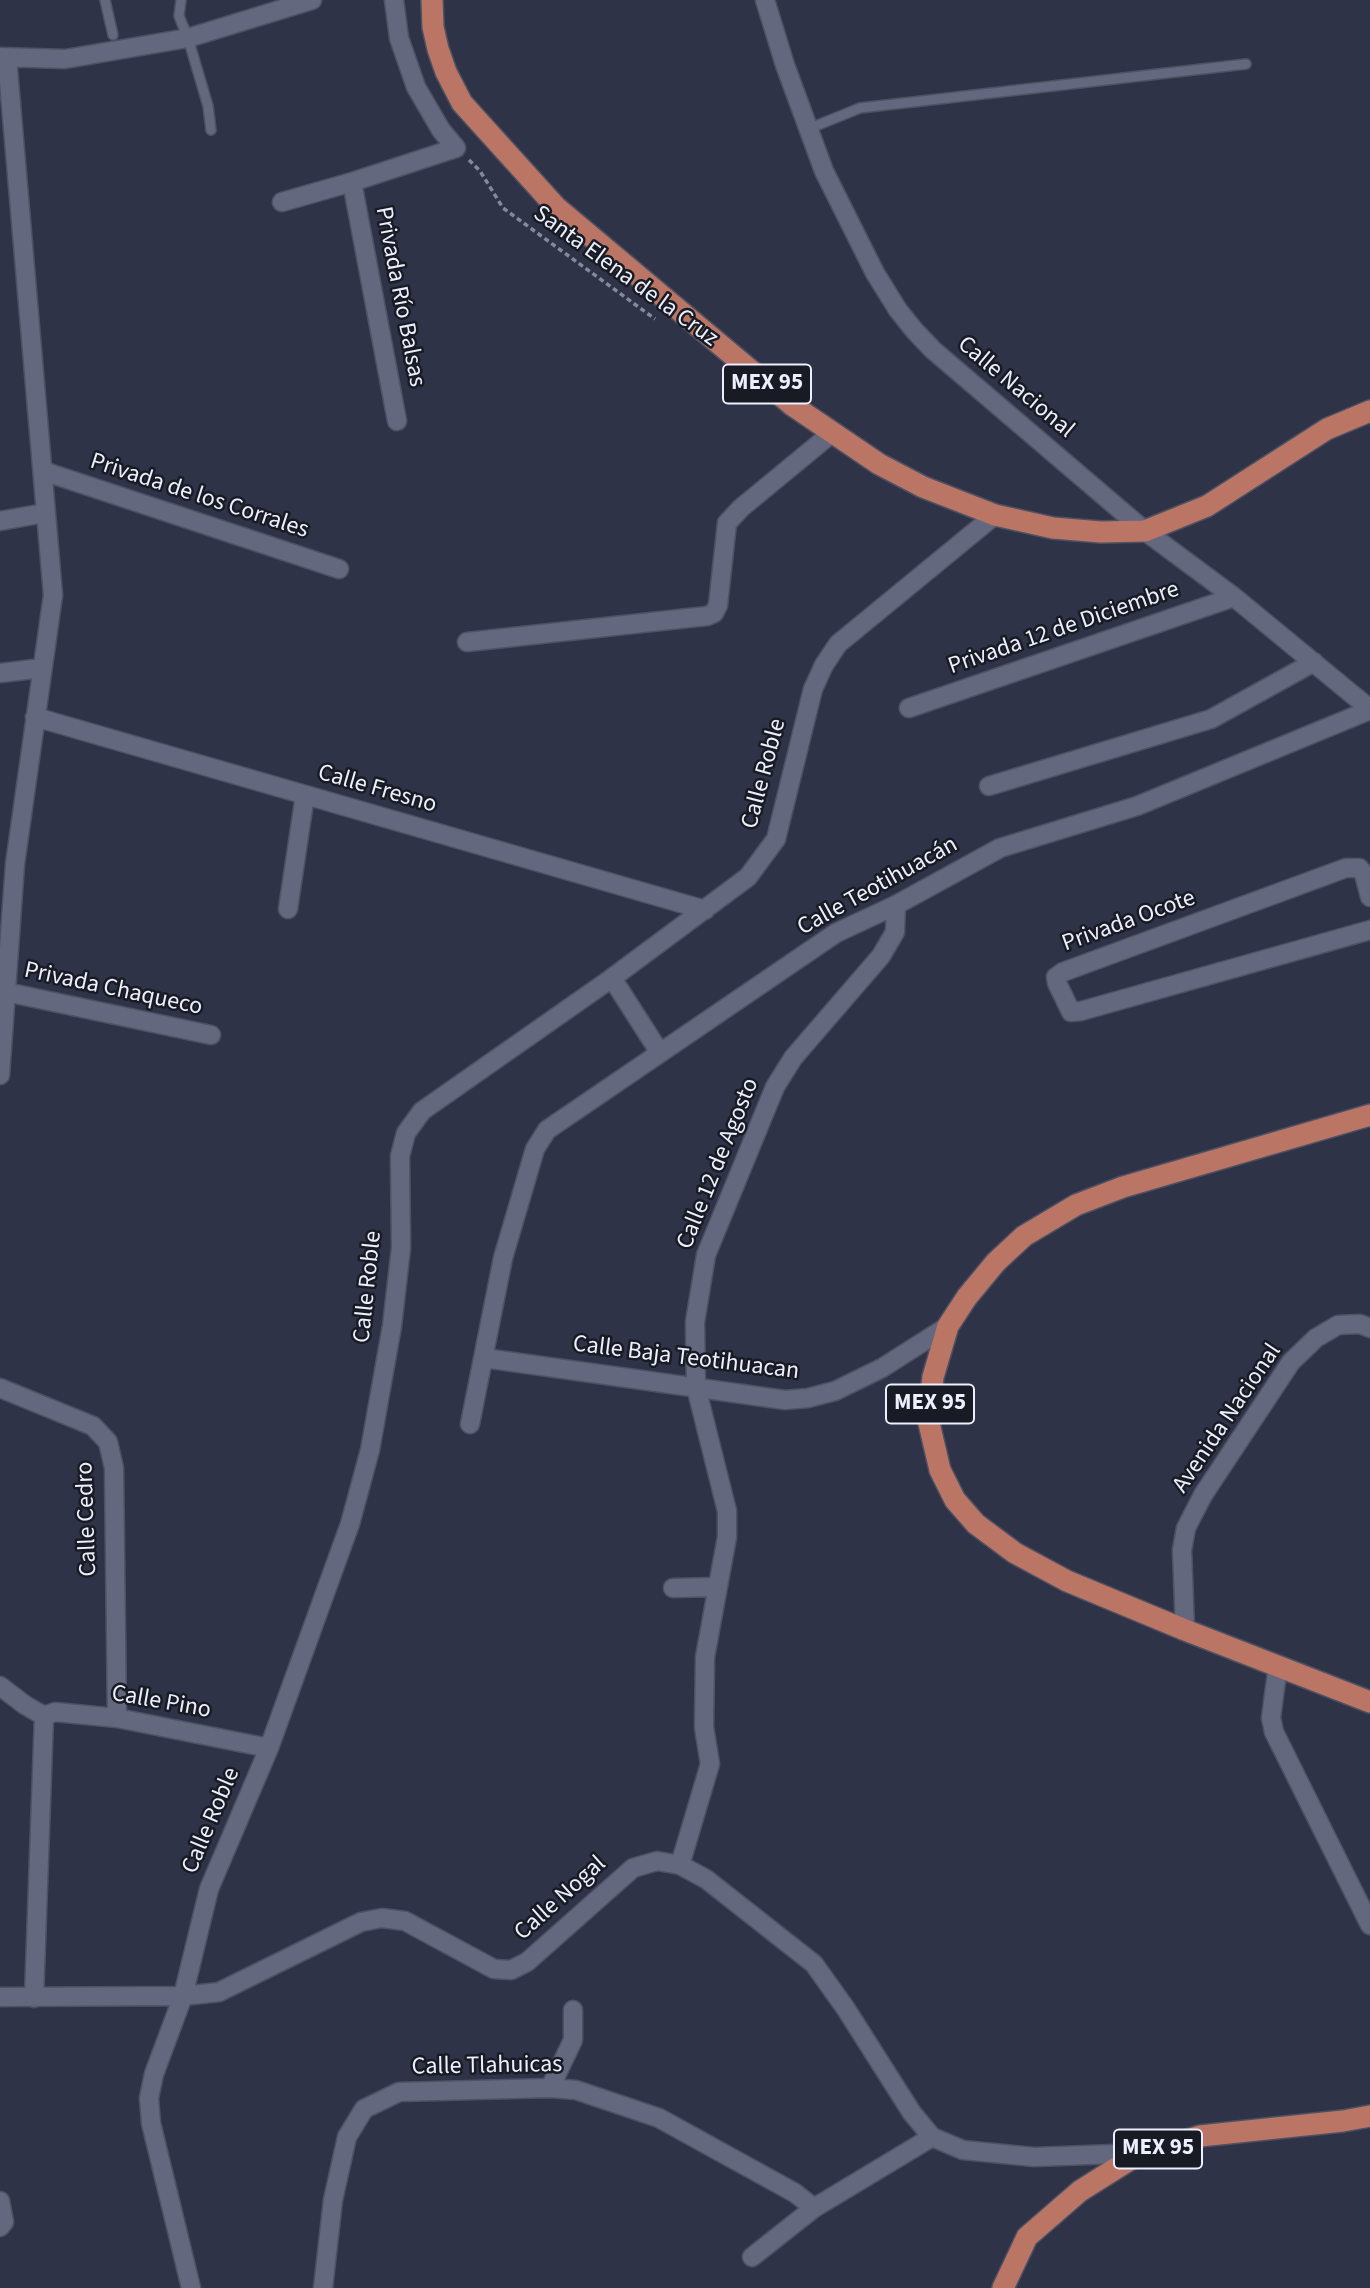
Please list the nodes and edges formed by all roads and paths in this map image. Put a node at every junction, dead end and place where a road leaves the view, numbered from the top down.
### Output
1 (105, 0) edge
2 (181, 0) edge
3 (312, 0) edge
4 (394, 0) edge
5 (432, 0) edge
6 (765, 0) edge
7 (113, 35) dead end
8 (188, 38) junction
9 (4, 57) edge
10 (1246, 64) dead end
11 (808, 129) junction
12 (211, 130) dead end
13 (456, 148) junction
14 (352, 182) junction
15 (282, 202) dead end
16 (657, 321) dead end
17 (1370, 411) edge
18 (397, 421) dead end
19 (832, 433) junction
20 (43, 471) junction
21 (45, 513) junction
22 (995, 514) junction
23 (0, 521) edge
24 (1145, 531) junction
25 (339, 569) dead end
26 (1234, 597) junction
27 (467, 642) dead end
28 (1314, 662) junction
29 (42, 668) junction
30 (0, 673) edge
31 (909, 708) dead end
32 (1370, 710) edge
33 (35, 717) junction
34 (989, 786) dead end
35 (305, 795) junction
36 (1370, 897) edge
37 (896, 905) junction
38 (288, 909) dead end
39 (705, 910) junction
40 (1370, 930) edge
41 (4, 972) edge
42 (612, 978) junction
43 (6, 992) junction
44 (211, 1035) dead end
45 (660, 1053) junction
46 (0, 1075) edge
47 (1370, 1115) edge
48 (948, 1326) junction
49 (1370, 1328) edge
50 (484, 1358) junction
51 (696, 1387) junction
52 (0, 1388) edge
53 (470, 1424) dead end
54 (717, 1587) junction
55 (673, 1588) dead end
56 (1185, 1630) junction
57 (1278, 1665) junction
58 (0, 1686) edge
59 (1367, 1697) edge
60 (44, 1716) junction
61 (117, 1718) junction
62 (269, 1748) junction
63 (680, 1865) junction
64 (1370, 1925) edge
65 (183, 1996) junction
66 (0, 1997) edge
67 (34, 1998) junction
68 (573, 2010) dead end
69 (550, 2088) junction
70 (1370, 2116) edge
71 (932, 2137) junction
72 (1134, 2157) junction
73 (0, 2201) edge
74 (814, 2208) junction
75 (0, 2227) edge
76 (752, 2257) dead end
77 (191, 2288) edge
78 (323, 2288) edge
79 (1003, 2288) edge

1 - 7 lane
2 - 8 lane
3 - 8 street
4 - 13 street
5 - 19 main road, MEX 95
6 - 11 street, Calle Nacional
8 - 9 street
8 - 12 lane
9 - 20 street
10 - 11 lane
11 - 24 street, Calle Nacional
13 - 14 street
13 - 16 path, Santa Elena de la Cruz
14 - 15 street
14 - 18 street, Privada Río Balsas
17 - 24 main road, MEX 95
19 - 22 main road, MEX 95
19 - 27 street
20 - 21 street
20 - 25 street, Privada de los Corrales
21 - 23 street
21 - 29 street
22 - 24 main road, MEX 95
22 - 39 street, Calle Roble
24 - 26 street, Calle Nacional
26 - 28 street, Calle Nacional
26 - 31 street, Privada 12 de Diciembre
28 - 32 street, Calle Nacional
28 - 34 street
29 - 30 street
29 - 33 street
32 - 37 street, Calle Teotihuacán
33 - 35 street, Calle Fresno
33 - 41 street
35 - 38 street
35 - 39 street, Calle Fresno
36 - 40 street, Privada Ocote
37 - 45 street, Calle Teotihuacán
37 - 51 street, Calle 12 de Agosto
39 - 42 street, Calle Roble
41 - 43 street
42 - 45 street
42 - 62 street, Calle Roble
43 - 44 street, Privada Chaqueco
43 - 46 street
45 - 50 street, Calle Teotihuacán
47 - 48 main road, MEX 95
48 - 51 street, Calle Baja Teotihuacan
48 - 56 main road, MEX 95
49 - 56 street, Avenida Nacional
50 - 51 street, Calle Baja Teotihuacan
50 - 53 street, Calle Teotihuacán
51 - 54 street, Calle 12 de Agosto
52 - 61 street, Calle Cedro
54 - 55 street
54 - 63 street, Calle 12 de Agosto
56 - 57 main road, MEX 95
57 - 59 main road, MEX 95
57 - 64 street
58 - 60 street
60 - 61 street, Calle Pino
60 - 67 street
61 - 62 street, Calle Pino
62 - 65 street, Calle Roble
63 - 65 street, Calle Nogal
63 - 71 street, Calle Nogal
65 - 67 street, Calle Nogal
65 - 77 street, Calle Roble
66 - 67 street, Calle Nogal
68 - 69 street
69 - 74 street, Calle Tlahuicas
69 - 78 street, Calle Tlahuicas
70 - 72 main road, MEX 95
71 - 72 street
71 - 74 street
72 - 79 main road, MEX 95
73 - 75 street
74 - 76 street

